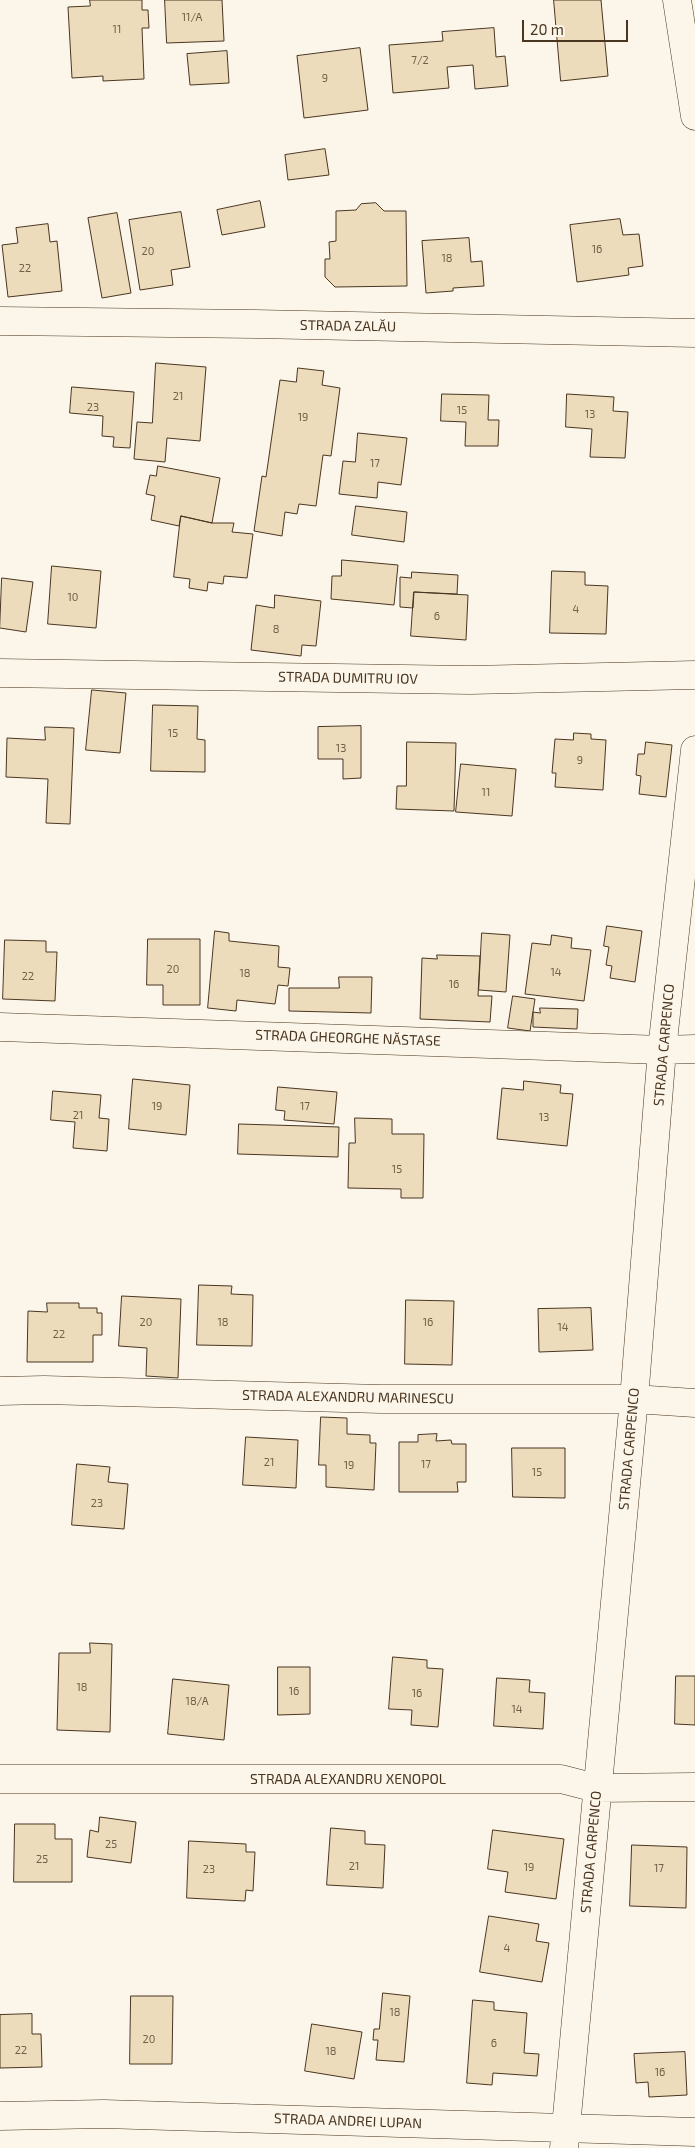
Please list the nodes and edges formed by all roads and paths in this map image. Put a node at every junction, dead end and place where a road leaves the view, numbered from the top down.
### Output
1 (677, 0) edge
2 (695, 116) edge
3 (0, 321) edge
4 (695, 333) edge
5 (0, 674) edge
6 (695, 676) edge
7 (695, 750) edge
8 (0, 1027) edge
9 (695, 1049) edge
10 (662, 1050) junction
11 (0, 1391) edge
12 (634, 1399) junction
13 (695, 1403) edge
14 (0, 1779) edge
15 (695, 1787) edge
16 (596, 1788) junction
17 (0, 2116) edge
18 (695, 2132) edge
19 (565, 2138) edge

1 - 2 street
3 - 4 street, STRADA ZALĂU
5 - 6 street, STRADA DUMITRU IOV
7 - 10 street, STRADA CARPENCO
8 - 10 street, STRADA GHEORGHE NĂSTASE
9 - 10 street, STRADA GHEORGHE NĂSTASE
10 - 12 street, STRADA CARPENCO
11 - 12 street, STRADA ALEXANDRU MARINESCU
12 - 13 street, STRADA ALEXANDRU MARINESCU
12 - 16 street, STRADA CARPENCO
14 - 16 street, STRADA ALEXANDRU XENOPOL
15 - 16 street, STRADA ALEXANDRU XENOPOL
16 - 19 street, STRADA CARPENCO
17 - 19 street, STRADA ANDREI LUPAN
18 - 19 street, STRADA ANDREI LUPAN

